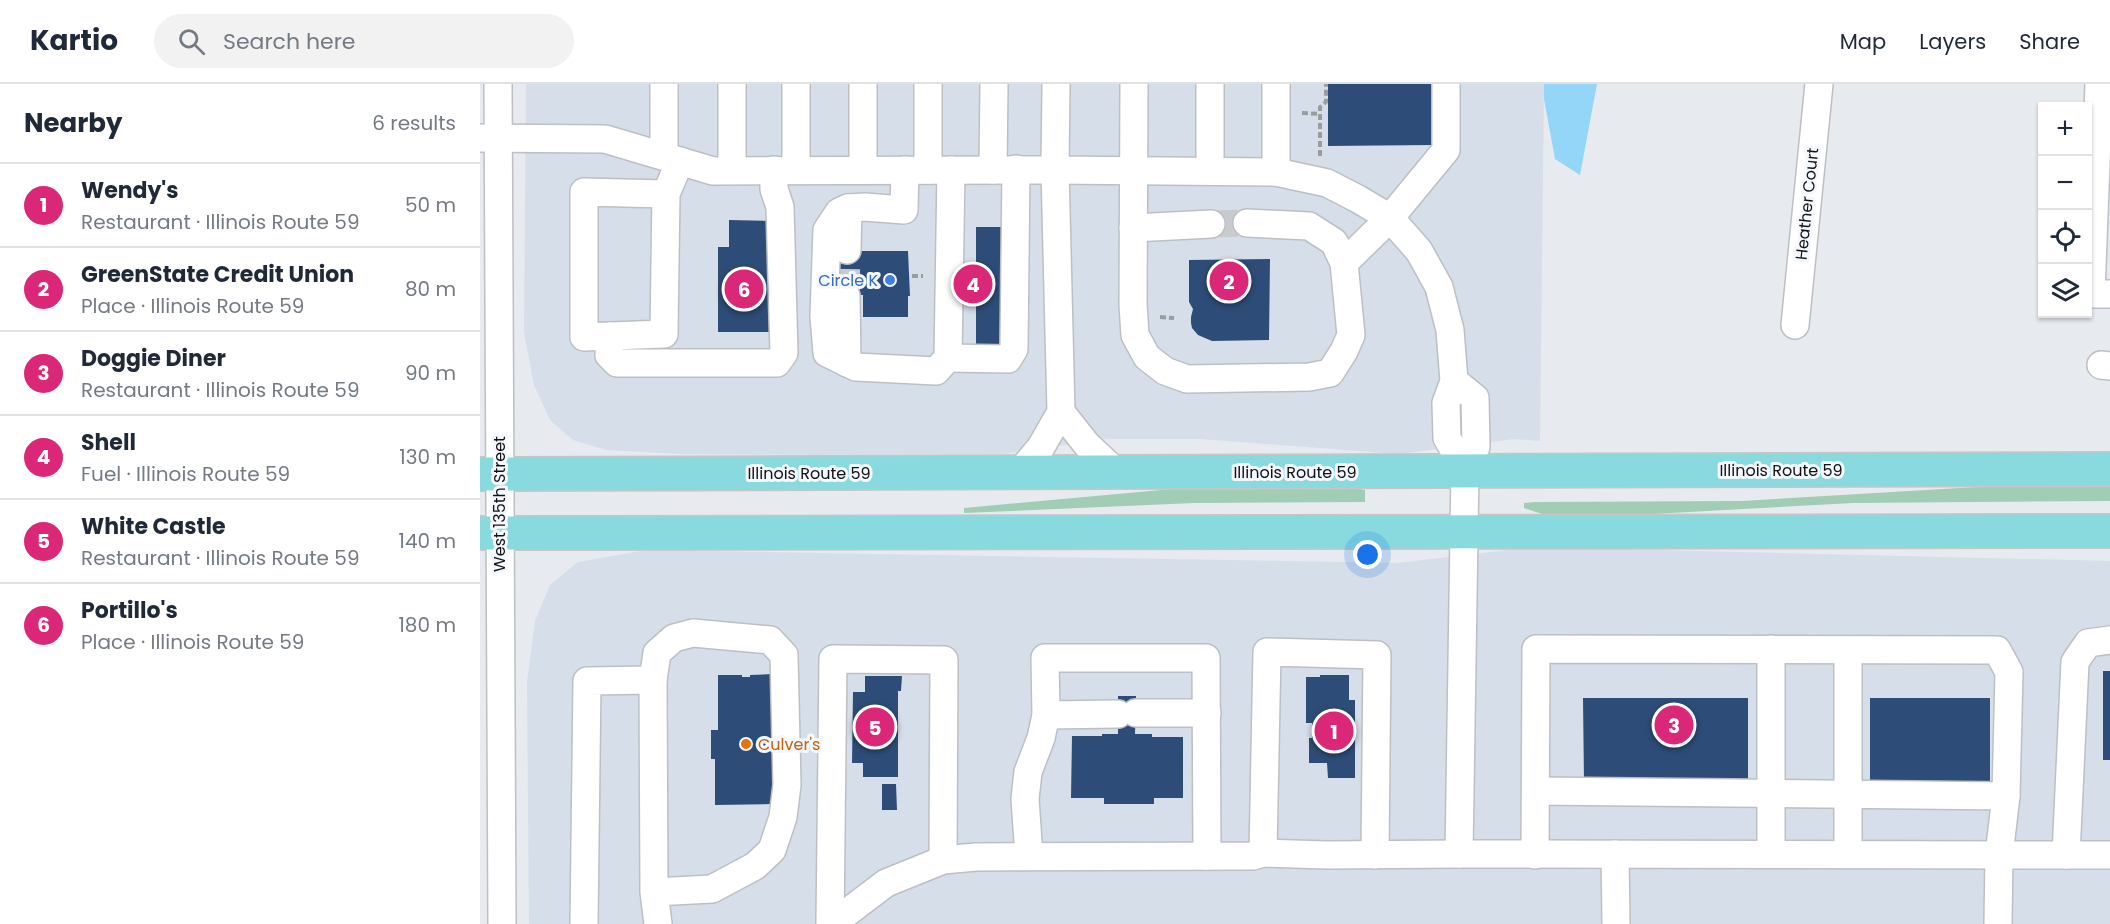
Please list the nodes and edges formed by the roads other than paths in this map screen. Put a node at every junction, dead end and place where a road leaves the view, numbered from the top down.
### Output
1 (498, 84) edge
2 (664, 84) edge
3 (732, 84) edge
4 (796, 84) edge
5 (863, 84) edge
6 (928, 84) edge
7 (993, 84) edge
8 (1056, 84) edge
9 (1134, 84) edge
10 (1210, 84) edge
11 (1276, 84) edge
12 (1446, 84) edge
13 (1819, 84) edge
14 (2099, 84) edge
15 (489, 139) edge
16 (672, 159) junction
17 (732, 170) junction
18 (785, 170) junction
19 (863, 170) junction
20 (928, 170) junction
21 (1005, 170) junction
22 (1055, 170) junction
23 (1134, 170) junction
24 (1210, 171) junction
25 (1276, 172) junction
26 (666, 194) junction
27 (848, 208) junction
28 (1390, 218) junction
29 (1247, 223) tunnel mouth
30 (1211, 224) tunnel mouth
31 (1133, 228) junction
32 (847, 250) tunnel mouth
33 (1344, 263) junction
34 (2110, 294) edge
35 (846, 296) tunnel mouth
36 (1795, 325) dead end
37 (610, 336) junction
38 (948, 358) junction
39 (847, 363) junction
40 (1061, 412) junction
41 (2110, 470) edge
42 (1465, 471) junction
43 (1020, 472) junction
44 (1116, 472) junction
45 (489, 474) edge
46 (2110, 531) edge
47 (489, 533) edge
48 (1463, 533) junction
49 (2110, 640) edge
50 (1771, 650) junction
51 (1848, 650) junction
52 (653, 680) junction
53 (1207, 713) junction
54 (1046, 715) junction
55 (1536, 791) junction
56 (1770, 794) junction
57 (1849, 795) junction
58 (2006, 796) junction
59 (1263, 853) junction
60 (1459, 854) junction
61 (1615, 854) junction
62 (1770, 854) junction
63 (1848, 854) junction
64 (1376, 855) junction
65 (1535, 855) junction
66 (1999, 855) junction
67 (2066, 855) junction
68 (2110, 855) edge
69 (1029, 856) junction
70 (1207, 856) junction
71 (943, 860) junction
72 (654, 892) junction
73 (502, 924) edge
74 (584, 924) edge
75 (658, 924) edge
76 (831, 924) edge
77 (1616, 924) edge
78 (1998, 924) edge

1 - 15 street, West 135th Street
2 - 16 street
3 - 17 street
4 - 18 street
5 - 19 street
6 - 20 street
7 - 21 street
8 - 22 street
9 - 23 street
10 - 24 street
11 - 25 street
12 - 28 street
13 - 36 street, Heather Court
14 - 34 street
15 - 16 street
15 - 45 street, West 135th Street
16 - 17 street
16 - 26 street
17 - 18 street
18 - 19 street
18 - 37 street
19 - 20 street
20 - 21 street
20 - 27 street
20 - 38 street
21 - 22 street
21 - 38 street
22 - 23 street
22 - 40 street
23 - 24 street
23 - 31 street
24 - 25 street
25 - 28 street
26 - 37 street
26 - 37 street
27 - 32 street
27 - 39 street
28 - 33 street
28 - 42 street
29 - 33 street
30 - 31 street
31 - 33 street
35 - 39 street
38 - 39 street
40 - 43 street
40 - 44 street
41 - 42 main road, Illinois Route 59
42 - 44 main road, Illinois Route 59
42 - 48 street
43 - 44 main road, Illinois Route 59
43 - 45 main road, Illinois Route 59
45 - 47 street, West 135th Street
46 - 48 main road
47 - 48 main road
47 - 73 street, West 135th Street
48 - 60 street
49 - 67 street
50 - 51 street
50 - 55 street
50 - 56 street
51 - 57 street
51 - 58 street
52 - 72 street
52 - 72 street
52 - 74 street
53 - 54 street
53 - 54 street
53 - 70 street
54 - 69 street
55 - 56 street
55 - 65 street
56 - 57 street
56 - 62 street
57 - 58 street
57 - 63 street
58 - 66 street
59 - 64 street
59 - 64 street
59 - 70 street
60 - 64 street
60 - 65 street
61 - 62 street
61 - 65 street
61 - 77 street
62 - 63 street
63 - 66 street
66 - 67 street
66 - 78 street
67 - 68 street
69 - 70 street
69 - 71 street
71 - 76 street
71 - 76 street
72 - 75 street

